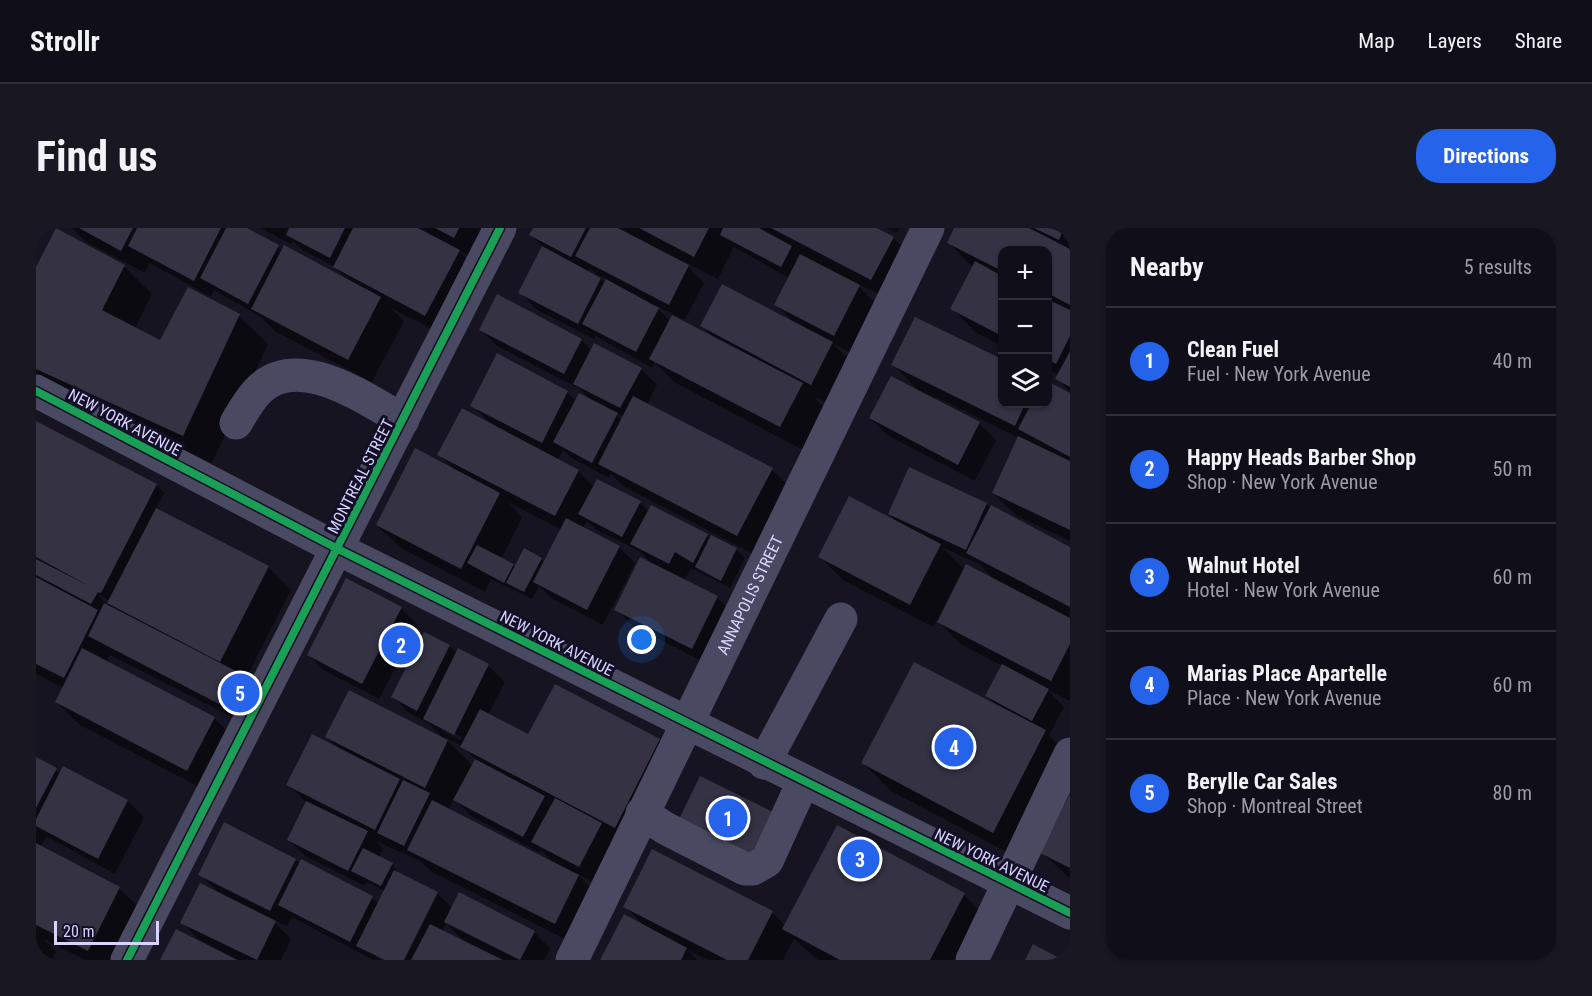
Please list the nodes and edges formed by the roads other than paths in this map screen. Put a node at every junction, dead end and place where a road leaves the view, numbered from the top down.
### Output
1 (500, 228) edge
2 (928, 228) edge
3 (36, 391) edge
4 (403, 420) junction
5 (236, 423) dead end
6 (338, 549) junction
7 (841, 619) dead end
8 (686, 722) junction
9 (1070, 754) edge
10 (764, 763) junction
11 (803, 782) junction
12 (642, 813) junction
13 (1010, 883) junction
14 (1070, 913) edge
15 (127, 960) edge
16 (572, 960) edge
17 (972, 960) edge

1 - 4 street, MONTREAL STREET
2 - 8 street, ANNAPOLIS STREET
3 - 6 street, NEW YORK AVENUE
4 - 5 street
4 - 6 street, MONTREAL STREET
6 - 8 street, NEW YORK AVENUE
6 - 15 street, MONTREAL STREET
7 - 10 street
8 - 10 street, NEW YORK AVENUE
8 - 12 street, ANNAPOLIS STREET
9 - 13 street
10 - 11 street, NEW YORK AVENUE
11 - 12 street
11 - 13 street, NEW YORK AVENUE
12 - 16 street, ANNAPOLIS STREET
13 - 14 street, NEW YORK AVENUE
13 - 17 street

